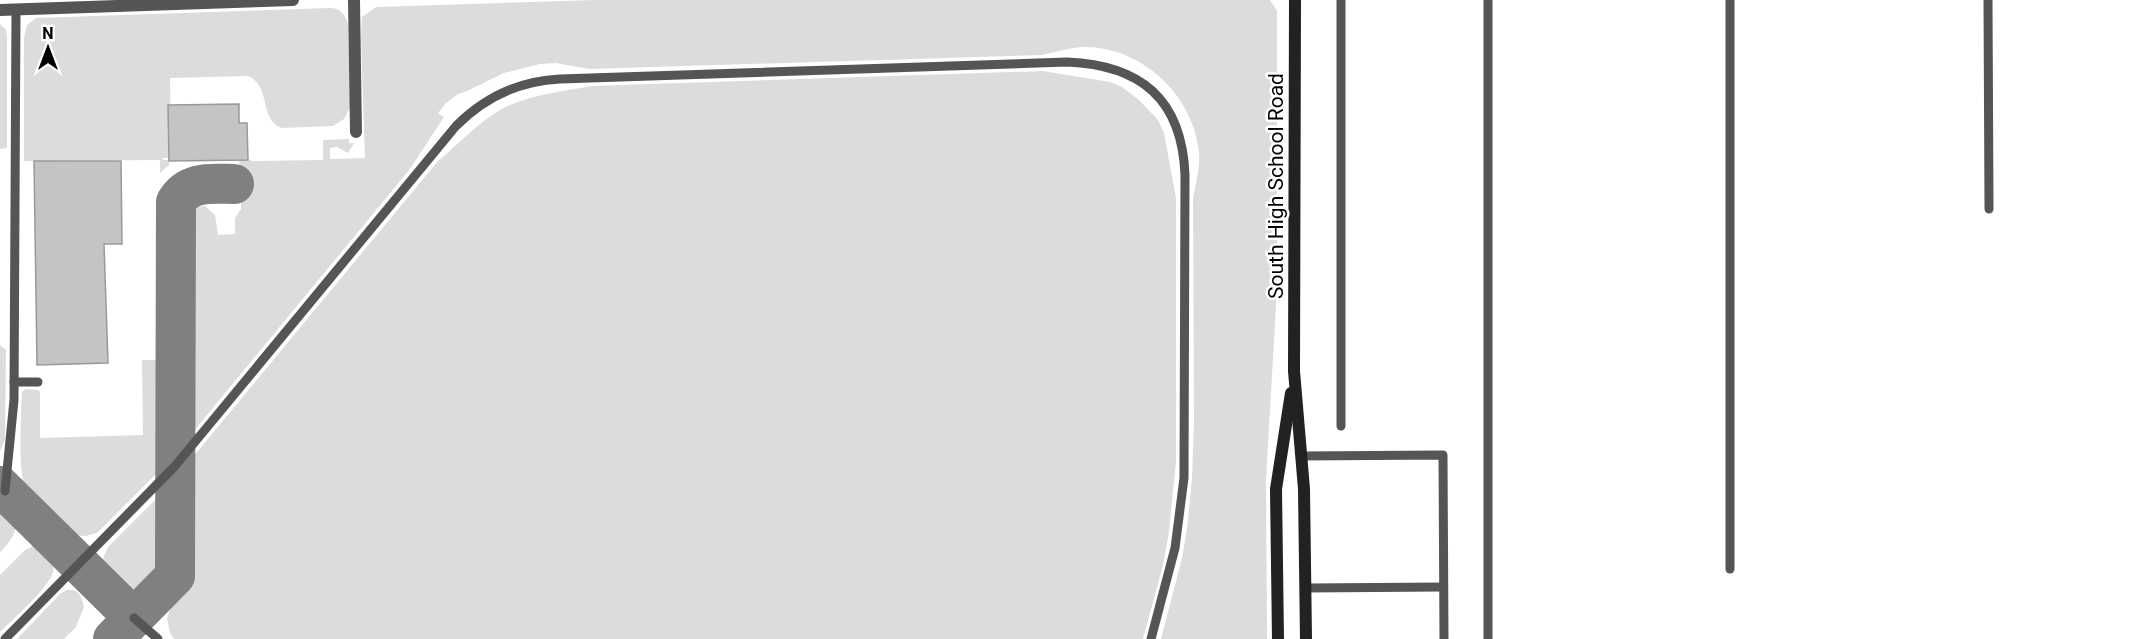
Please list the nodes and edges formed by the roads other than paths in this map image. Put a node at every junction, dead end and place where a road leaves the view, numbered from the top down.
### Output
1 (293, 0) edge
2 (354, 0) edge
3 (1295, 0) edge
4 (1341, 0) edge
5 (1488, 0) edge
6 (1730, 0) edge
7 (1988, 0) edge
8 (16, 9) junction
9 (0, 10) edge
10 (356, 132) dead end
11 (1989, 208) dead end
12 (1294, 371) junction
13 (14, 382) junction
14 (38, 382) dead end
15 (1341, 426) dead end
16 (1301, 456) junction
17 (5, 491) dead end
18 (1730, 569) dead end
19 (1443, 587) junction
20 (1306, 588) junction
21 (134, 618) dead end
22 (5, 639) edge
23 (158, 639) edge
24 (1151, 639) edge
25 (1278, 639) edge
26 (1306, 639) edge
27 (1444, 639) edge
28 (1488, 639) edge

1 - 8 street
2 - 10 street
3 - 12 street, South High School Road
4 - 15 lane
5 - 28 lane
6 - 18 lane
7 - 11 lane
8 - 9 street
8 - 13 lane
12 - 16 street, South High School Road
12 - 25 street, South High School Road
13 - 14 lane
13 - 17 lane
16 - 19 lane
16 - 20 street, South High School Road
19 - 20 lane
19 - 27 lane
20 - 26 street, South High School Road
21 - 23 lane
22 - 24 lane

